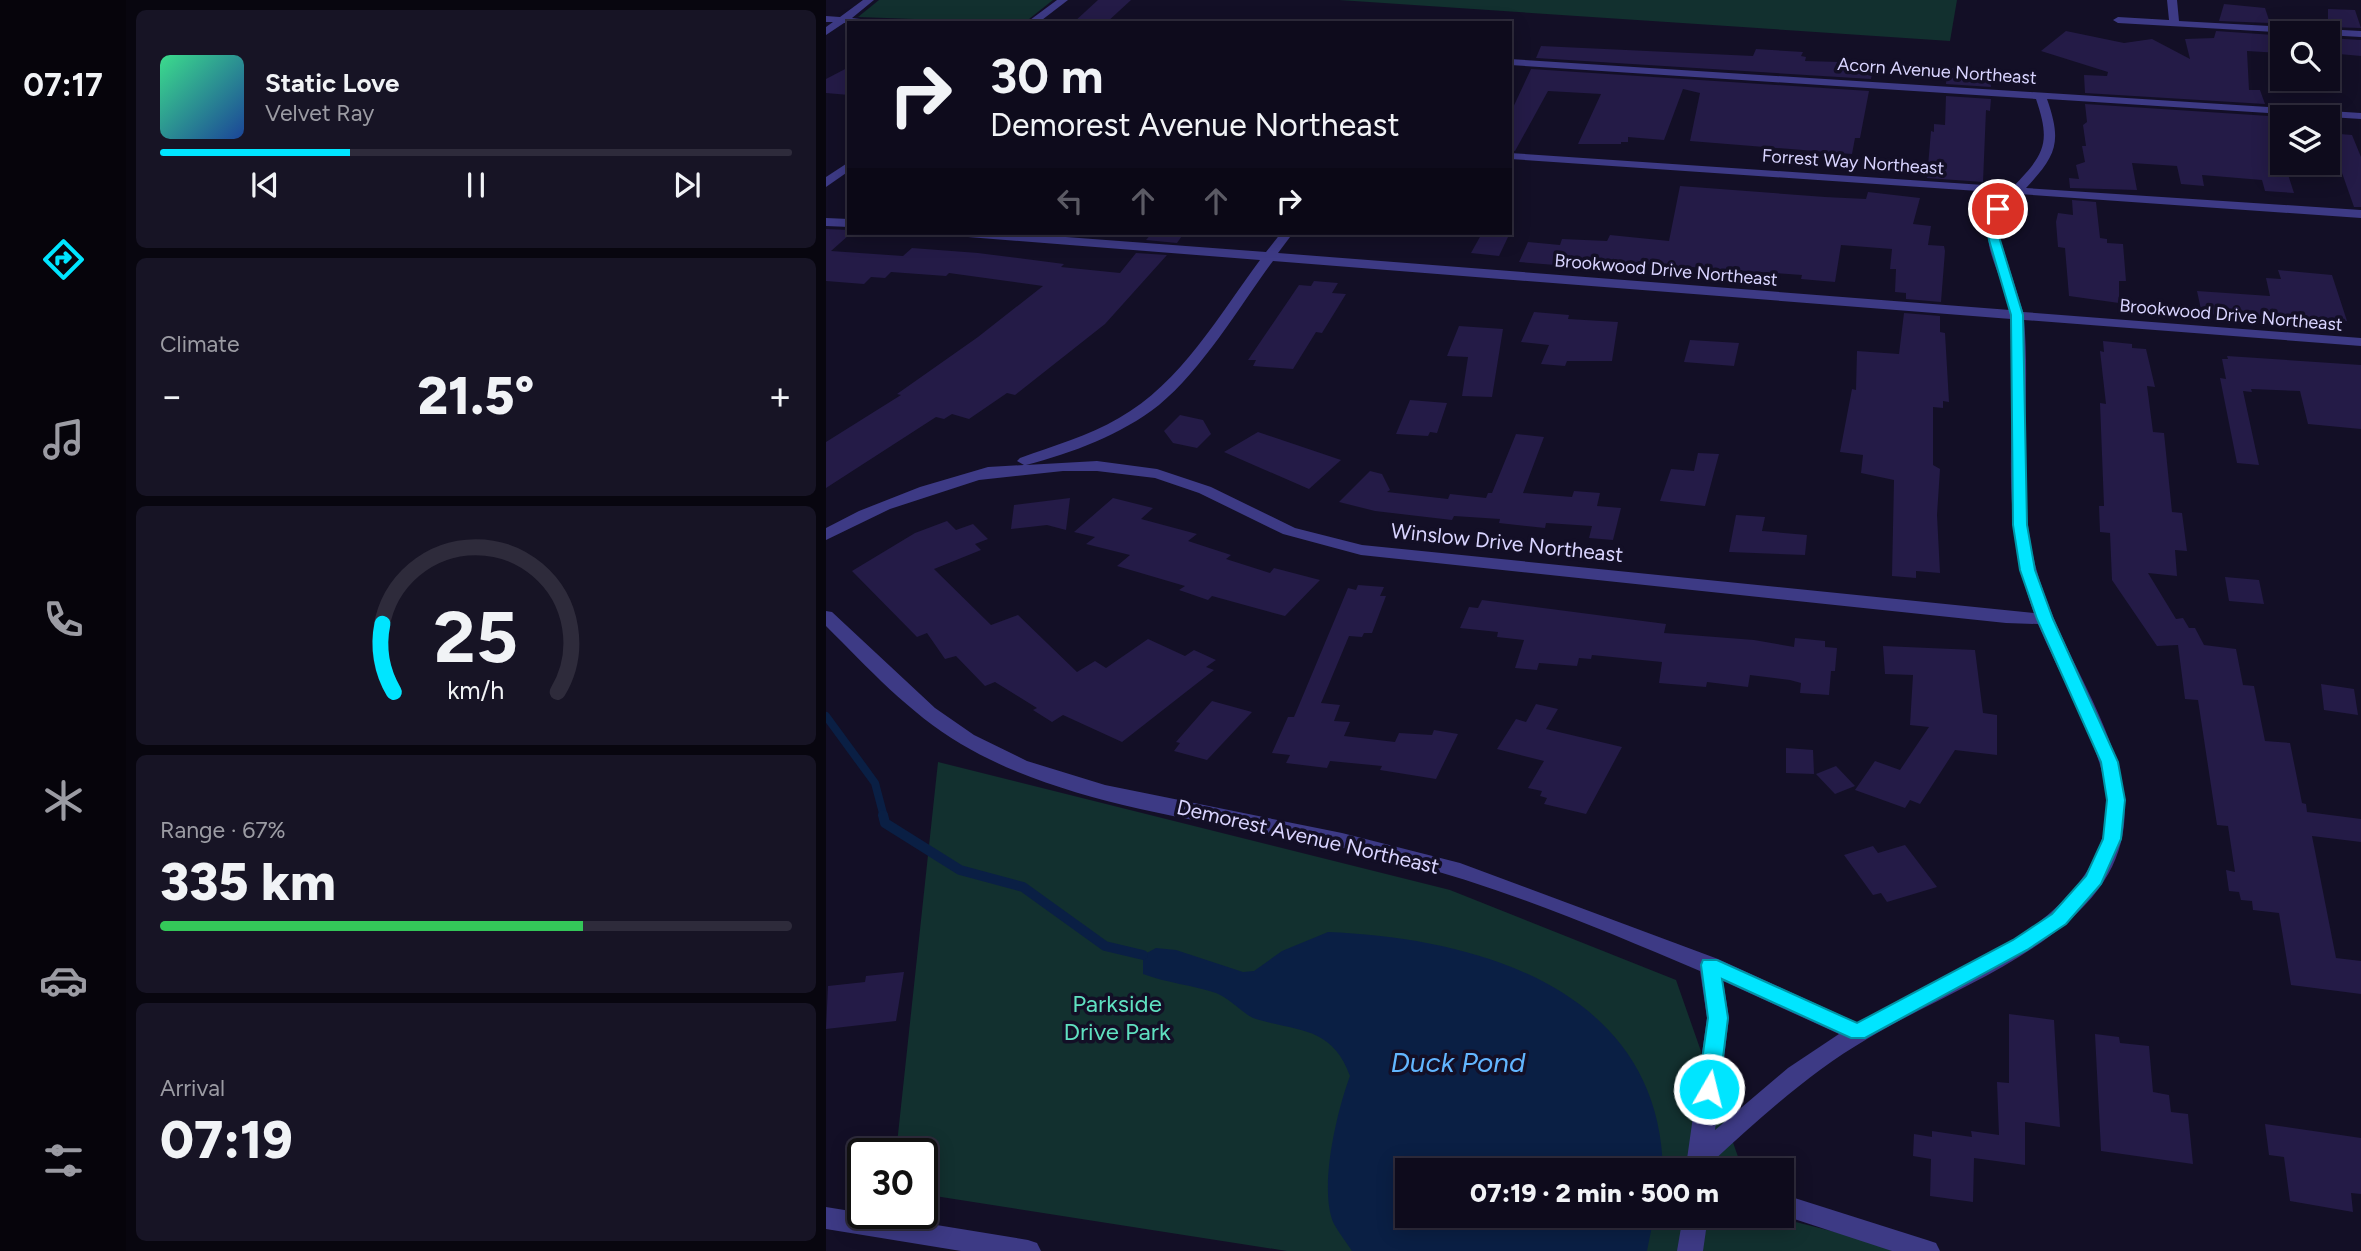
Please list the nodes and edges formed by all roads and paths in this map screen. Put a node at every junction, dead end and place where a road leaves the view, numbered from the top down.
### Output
1 (869, 0) edge
2 (1063, 0) edge
3 (2172, 0) edge
4 (826, 19) edge
5 (843, 20) junction
6 (2118, 20) dead end
7 (859, 21) edge
8 (1034, 21) edge
9 (2174, 23) junction
10 (826, 32) edge
11 (2361, 34) edge
12 (1512, 62) edge
13 (2040, 95) junction
14 (2361, 116) edge
15 (1512, 156) edge
16 (847, 167) edge
17 (826, 183) edge
18 (2015, 191) junction
19 (2361, 214) edge
20 (826, 222) edge
21 (847, 223) edge
22 (993, 235) edge
23 (1286, 235) edge
24 (1269, 257) junction
25 (2017, 315) junction
26 (2361, 342) edge
27 (979, 475) junction
28 (826, 535) edge
29 (826, 616) edge
30 (2045, 619) junction
31 (1710, 965) junction
32 (1858, 1033) junction
33 (1701, 1158) edge
34 (1707, 1158) edge
35 (1794, 1209) edge
36 (826, 1218) edge
37 (1694, 1228) edge
38 (1028, 1251) edge
39 (1690, 1251) edge
40 (1927, 1251) edge

1 - 5 street
2 - 8 street
3 - 9 street
4 - 5 street
5 - 7 street
5 - 10 street
6 - 9 street
9 - 11 street
12 - 13 street, Acorn Avenue Northeast
13 - 14 street, Acorn Avenue Northeast
13 - 18 street
15 - 18 street, Forrest Way Northeast
16 - 17 street
18 - 19 street, Forrest Way Northeast
18 - 25 street
20 - 21 street
22 - 24 street, Brookwood Drive Northeast
23 - 24 street
24 - 25 street, Brookwood Drive Northeast
24 - 27 street
25 - 26 street, Brookwood Drive Northeast
25 - 30 street
27 - 28 street
27 - 30 street, Winslow Drive Northeast
29 - 31 street, Demorest Avenue Northeast
30 - 32 street
31 - 32 street, Demorest Avenue Northeast
31 - 33 street
32 - 34 street
35 - 40 street
36 - 38 street
37 - 39 street

